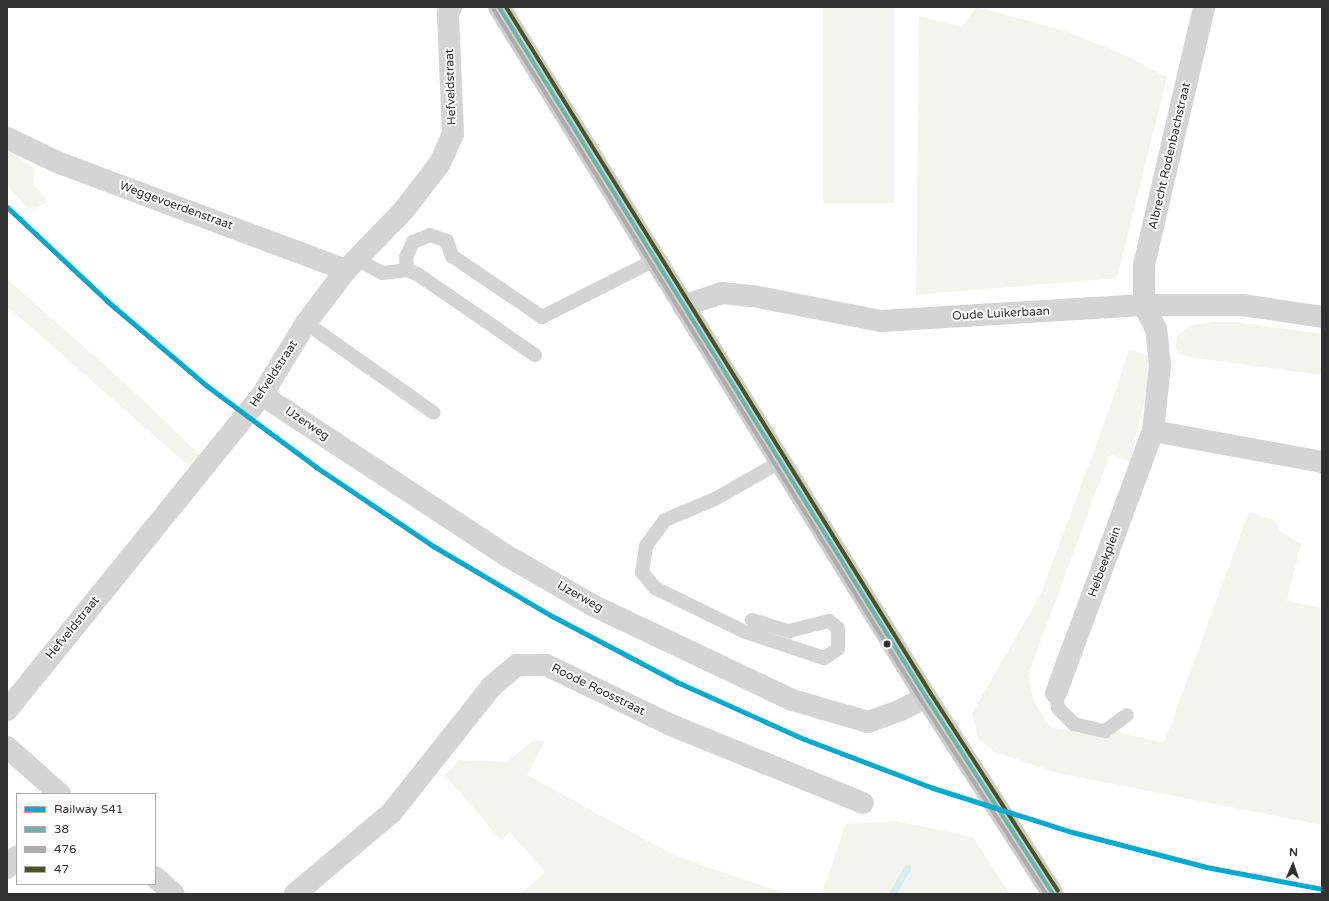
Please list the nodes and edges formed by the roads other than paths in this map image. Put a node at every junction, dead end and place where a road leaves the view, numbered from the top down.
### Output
1 (450, 7) edge
2 (499, 7) edge
3 (1204, 7) edge
4 (7, 138) edge
5 (655, 260) junction
6 (352, 264) junction
7 (407, 270) junction
8 (1144, 305) junction
9 (684, 306) junction
10 (1322, 317) edge
11 (306, 323) junction
12 (535, 355) dead end
13 (262, 395) junction
14 (434, 413) dead end
15 (1153, 431) junction
16 (780, 462) junction
17 (1322, 462) edge
18 (752, 620) dead end
19 (1056, 692) joint
20 (926, 697) junction
21 (7, 710) edge
22 (1127, 715) dead end
23 (7, 747) edge
24 (59, 793) edge
25 (863, 803) dead end
26 (16, 858) edge
27 (7, 868) edge
28 (156, 878) edge
29 (174, 894) edge
30 (295, 894) edge
31 (1052, 894) edge

1 - 6 street, Hefveldstraat
2 - 5 main road
3 - 8 street, Albrecht Rodenbachstraat
4 - 6 street, Weggevoerdenstraat
5 - 7 lane
5 - 9 main road
6 - 7 lane
6 - 11 street, Hefveldstraat
7 - 12 lane
8 - 9 street, Oude Luikerbaan
8 - 10 street, Oude Luikerbaan
8 - 15 street, Helbeekplein
9 - 16 main road
11 - 13 street, Hefveldstraat
11 - 14 lane
13 - 20 street, IJzerweg
13 - 21 street, Hefveldstraat
15 - 17 street
15 - 19 street, Helbeekplein
16 - 18 lane
16 - 20 main road
19 - 22 lane
20 - 31 main road
23 - 24 street
25 - 30 street, Roode Roosstraat
26 - 27 street
28 - 29 street

